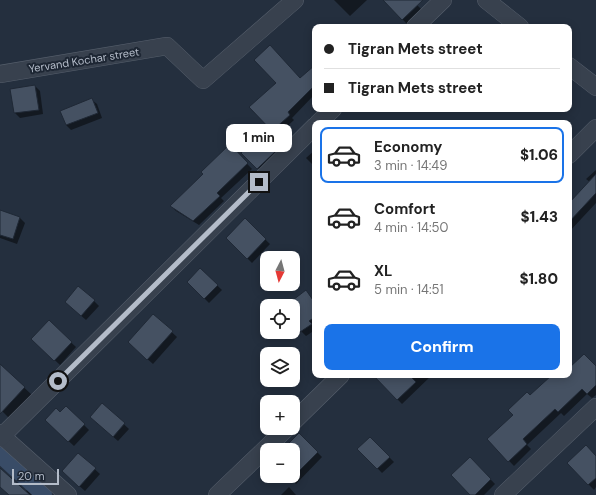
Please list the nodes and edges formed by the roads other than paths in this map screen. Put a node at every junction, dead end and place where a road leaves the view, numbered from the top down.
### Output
1 (295, 0) edge
2 (443, 0) edge
3 (486, 0) edge
4 (418, 24) edge
5 (516, 24) edge
6 (572, 68) edge
7 (0, 74) edge
8 (596, 88) edge
9 (329, 112) edge
10 (321, 120) edge
11 (596, 128) edge
12 (312, 129) edge
13 (572, 152) edge
14 (338, 378) edge
15 (596, 407) edge
16 (300, 415) edge
17 (279, 435) edge
18 (1, 436) edge
19 (68, 495) edge
20 (217, 495) edge
21 (503, 495) edge

1 - 7 street, Yervand Kochar street
2 - 4 street
3 - 5 street
6 - 8 street
9 - 10 street
11 - 13 street
12 - 18 street
14 - 16 street
15 - 21 street
17 - 20 street
18 - 19 street

